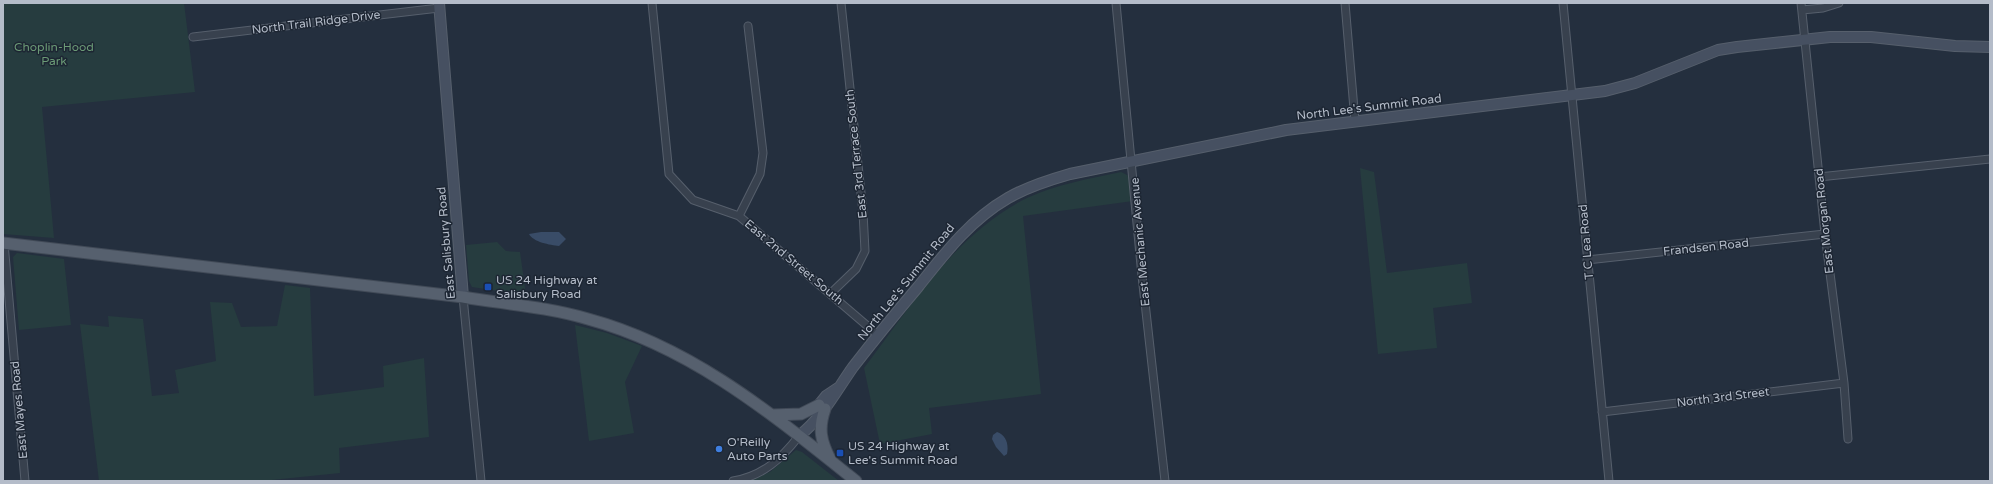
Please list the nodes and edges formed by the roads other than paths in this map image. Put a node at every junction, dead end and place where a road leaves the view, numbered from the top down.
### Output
1 (652, 3) edge
2 (841, 3) edge
3 (1116, 3) edge
4 (1345, 3) edge
5 (1563, 3) edge
6 (1839, 3) edge
7 (439, 5) edge
8 (1801, 6) edge
9 (748, 26) dead end
10 (193, 37) dead end
11 (1804, 40) junction
12 (1990, 47) edge
13 (1573, 96) junction
14 (1355, 121) junction
15 (1990, 159) edge
16 (1132, 161) junction
17 (1819, 177) junction
18 (739, 216) junction
19 (1825, 234) junction
20 (3, 243) edge
21 (1587, 260) junction
22 (831, 293) junction
23 (463, 297) junction
24 (878, 335) junction
25 (1844, 382) junction
26 (822, 407) junction
27 (1602, 412) junction
28 (772, 415) junction
29 (799, 436) junction
30 (1848, 439) dead end
31 (831, 461) junction
32 (25, 481) edge
33 (481, 481) edge
34 (733, 481) edge
35 (856, 481) edge
36 (1166, 481) edge
37 (1609, 481) edge

1 - 18 street, East 2nd Street South
2 - 22 street, East 3rd Terrace South
3 - 16 street, East Mechanic Avenue
4 - 14 street
5 - 13 street, T C Lea Road
6 - 8 street
7 - 10 street, North Trail Ridge Drive
7 - 23 main road, East Salisbury Road
8 - 11 street, East Morgan Road
9 - 18 street
11 - 12 main road, North Lee's Summit Road
11 - 13 main road, North Lee's Summit Road
11 - 17 street, East Morgan Road
13 - 14 main road, North Lee's Summit Road
13 - 21 street, T C Lea Road
14 - 16 main road, North Lee's Summit Road
15 - 17 street
16 - 24 main road, North Lee's Summit Road
16 - 36 street, East Mechanic Avenue
17 - 19 street, East Morgan Road
18 - 22 street, East 2nd Street South
19 - 21 street, Frandsen Road
19 - 25 street, East Morgan Road
20 - 23 main road
20 - 32 street, East Mayes Road
21 - 27 street, T C Lea Road
22 - 24 street, East 2nd Street South
23 - 28 main road
23 - 33 street, East Salisbury Road
24 - 26 main road, North Lee's Summit Road
25 - 27 street, North 3rd Street
25 - 30 street, East Morgan Road
26 - 28 main road
26 - 29 main road, North Lee's Summit Road
26 - 31 main road
27 - 37 street, T C Lea Road
28 - 29 main road
29 - 31 main road
29 - 34 street
31 - 35 main road

